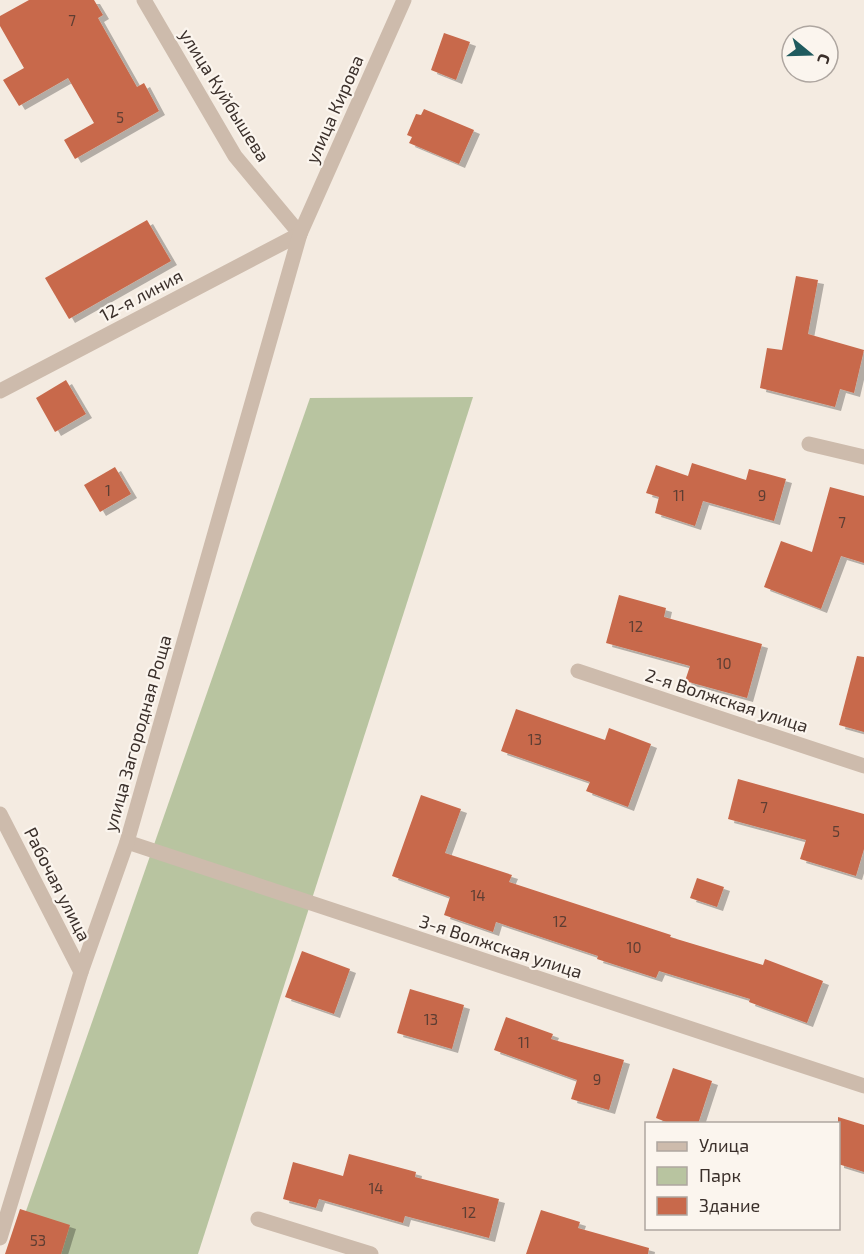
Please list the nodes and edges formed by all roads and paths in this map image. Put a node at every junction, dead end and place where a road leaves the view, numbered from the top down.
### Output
1 (144, 0) edge
2 (404, 0) edge
3 (300, 234) junction
4 (0, 391) edge
5 (809, 444) dead end
6 (864, 457) edge
7 (578, 671) dead end
8 (864, 766) edge
9 (0, 814) edge
10 (127, 842) junction
11 (81, 972) junction
12 (864, 1086) edge
13 (258, 1219) dead end
14 (0, 1238) edge
15 (371, 1254) edge

1 - 3 street, улица Куйбышева
2 - 3 street, улица Кирова
3 - 4 street, 12-я линия
3 - 10 street, улица Загородная Роща
5 - 6 street
7 - 8 street, 2-я Волжская улица
9 - 11 street, Рабочая улица
10 - 11 street, улица Загородная Роща
10 - 12 street, 3-я Волжская улица
11 - 14 street, улица Загородная Роща
13 - 15 street

